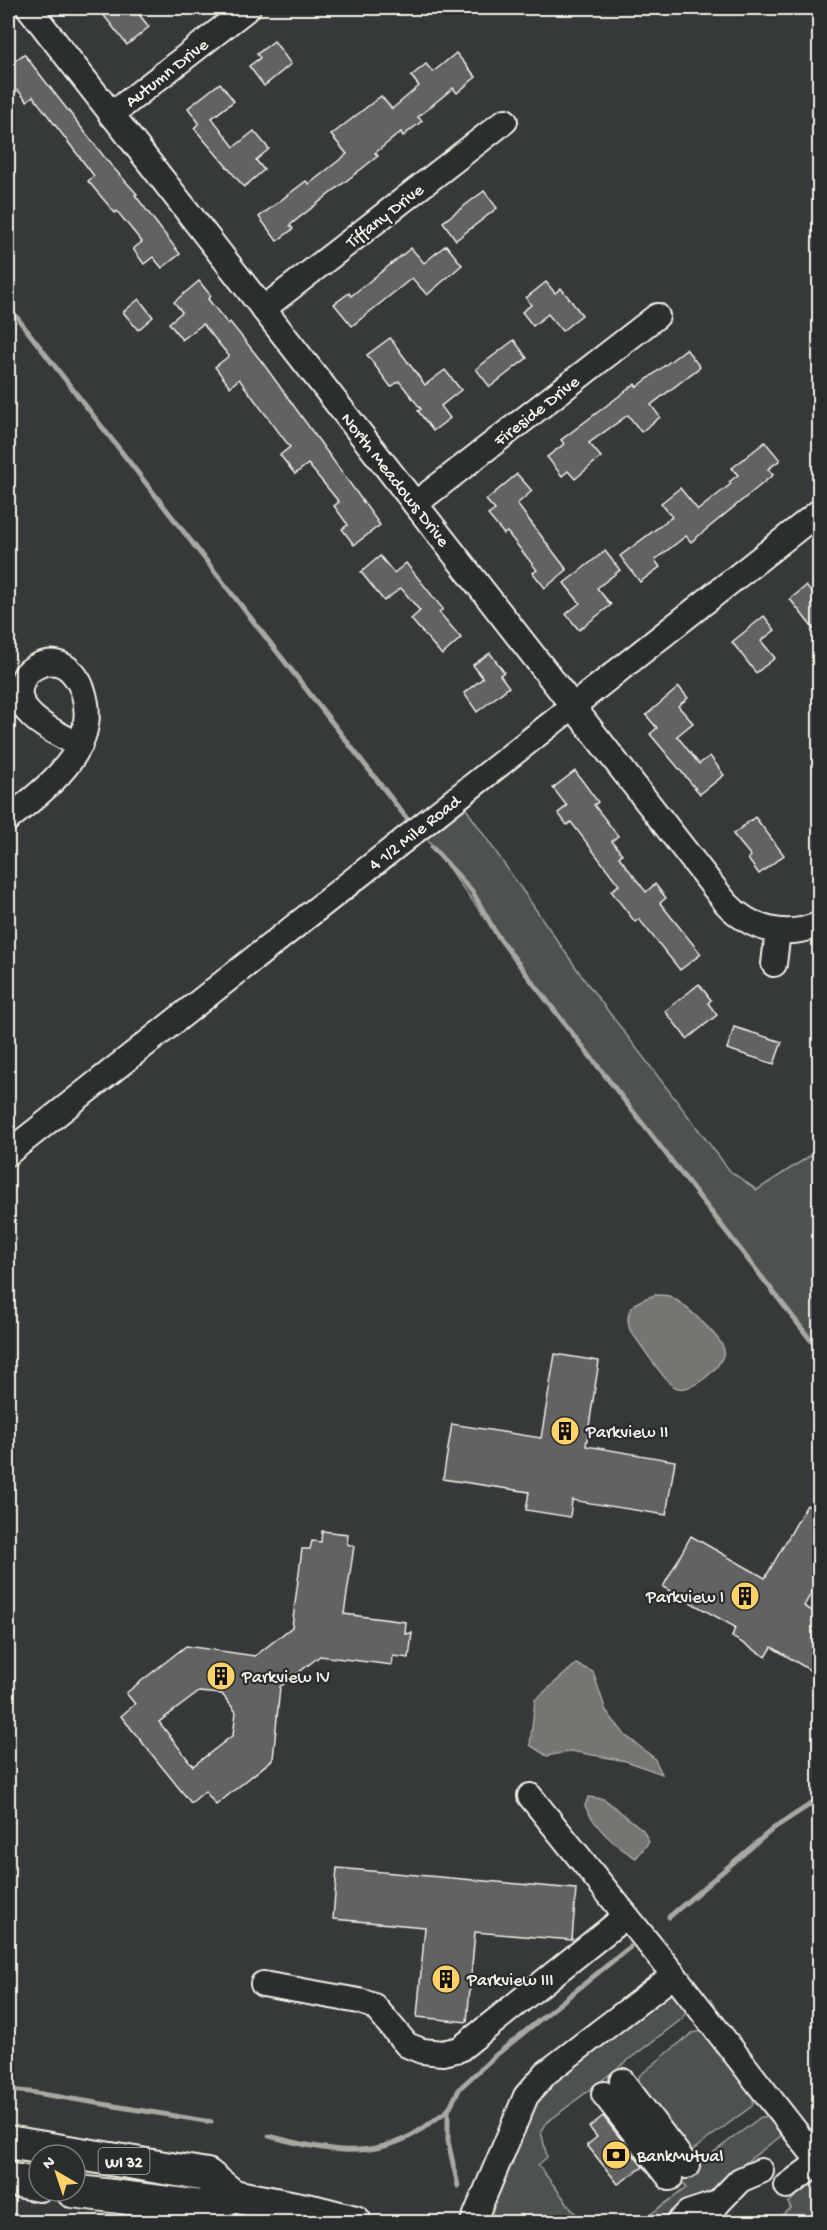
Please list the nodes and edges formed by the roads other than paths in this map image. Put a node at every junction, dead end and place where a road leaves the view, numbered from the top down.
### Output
1 (29, 8) edge
2 (248, 8) edge
3 (111, 115) junction
4 (505, 121) dead end
5 (263, 309) junction
6 (657, 315) dead end
7 (415, 504) junction
8 (819, 511) edge
9 (573, 706) junction
10 (80, 745) dead end
11 (8, 819) edge
12 (819, 924) edge
13 (778, 931) junction
14 (774, 964) dead end
15 (8, 1153) edge
16 (530, 1796) dead end
17 (626, 1916) junction
18 (674, 1975) junction
19 (263, 1984) dead end
20 (613, 2088) dead end
21 (8, 2142) edge
22 (819, 2163) edge
23 (761, 2171) dead end
24 (678, 2172) dead end
25 (8, 2179) edge
26 (27, 2183) edge
27 (787, 2186) dead end
28 (87, 2193) edge
29 (233, 2196) junction
30 (718, 2203) junction
31 (303, 2216) edge
32 (355, 2223) edge
33 (473, 2223) edge
34 (679, 2223) edge
35 (704, 2223) edge

1 - 3 street, North Meadows Drive
2 - 3 street, Autumn Drive
3 - 5 street, North Meadows Drive
4 - 5 street, Tiffany Drive
5 - 7 street, North Meadows Drive
6 - 7 street, Fireside Drive
7 - 9 street, North Meadows Drive
8 - 9 street, 4 1/2 Mile Road
9 - 13 street, North Meadows Drive
9 - 15 street, 4 1/2 Mile Road
10 - 11 street
12 - 13 street
13 - 14 street
16 - 17 street
17 - 18 street
17 - 19 street
18 - 22 street
18 - 33 street
20 - 24 street
21 - 29 main road, WI 32
22 - 27 street
23 - 30 street
25 - 26 main road
28 - 29 main road, WI 32
29 - 31 main road, WI 32
30 - 34 street
30 - 35 street
31 - 32 main road, WI 32

